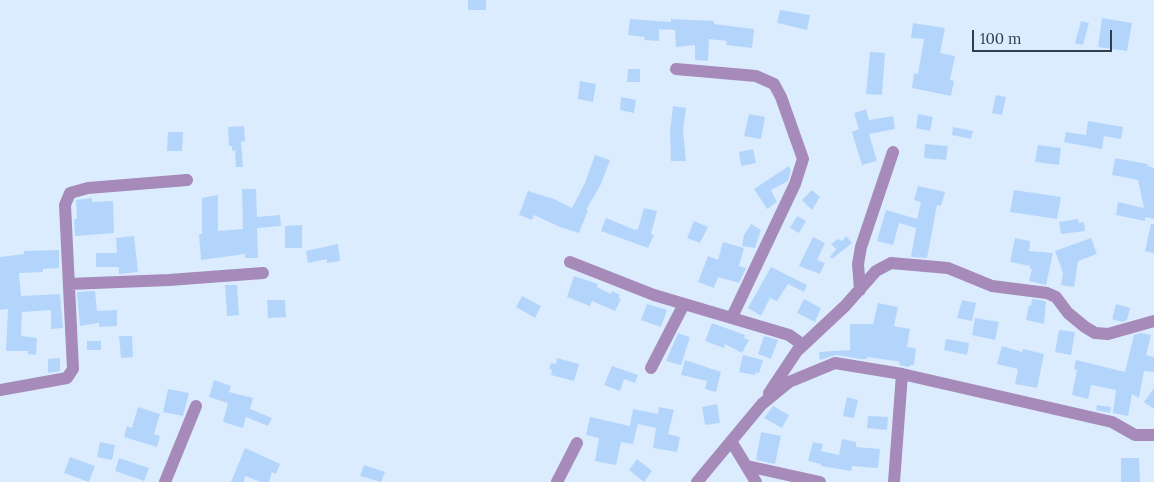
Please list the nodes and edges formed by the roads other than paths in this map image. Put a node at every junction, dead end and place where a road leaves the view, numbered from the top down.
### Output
1 (676, 70) dead end
2 (893, 152) dead end
3 (187, 180) dead end
4 (570, 262) dead end
5 (263, 273) dead end
6 (69, 284) junction
7 (860, 290) junction
8 (684, 304) junction
9 (732, 317) junction
10 (1154, 321) edge
11 (803, 346) junction
12 (651, 368) dead end
13 (902, 374) junction
14 (0, 390) edge
15 (762, 404) junction
16 (196, 406) dead end
17 (1154, 435) edge
18 (731, 441) junction
19 (578, 443) dead end
20 (746, 466) junction
21 (165, 482) edge
22 (557, 482) edge
23 (697, 482) edge
24 (756, 482) edge
25 (820, 482) edge
26 (894, 482) edge

1 - 9 street
2 - 7 street
3 - 6 street
4 - 8 street
5 - 6 street
6 - 14 street
7 - 10 street
7 - 11 street
8 - 9 street
8 - 12 street
9 - 11 street
11 - 15 street
13 - 15 street
13 - 17 street
13 - 26 street
15 - 18 street
16 - 21 street
18 - 20 street
18 - 23 street
19 - 22 street
20 - 24 street
20 - 25 street

